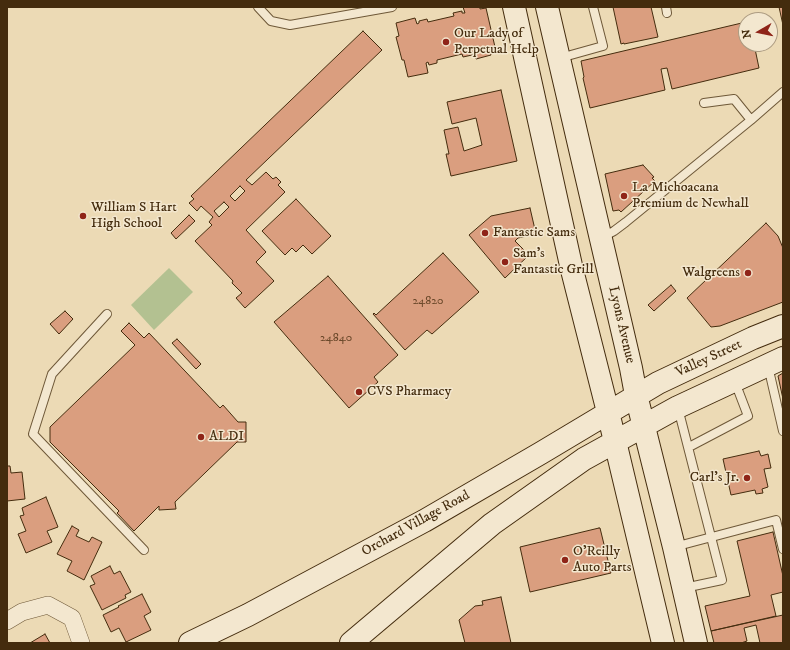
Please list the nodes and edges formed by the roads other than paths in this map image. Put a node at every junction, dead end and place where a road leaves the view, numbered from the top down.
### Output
1 (258, 7) edge
2 (392, 7) edge
3 (514, 7) edge
4 (548, 7) edge
5 (593, 7) edge
6 (559, 58) junction
7 (783, 92) edge
8 (704, 103) dead end
9 (751, 120) junction
10 (600, 238) junction
11 (107, 314) dead end
12 (783, 326) edge
13 (775, 361) edge
14 (735, 380) junction
15 (636, 395) junction
16 (678, 407) junction
17 (608, 412) junction
18 (644, 426) junction
19 (783, 431) edge
20 (615, 443) junction
21 (689, 447) junction
22 (712, 537) junction
23 (674, 547) junction
24 (783, 549) edge
25 (144, 550) dead end
26 (684, 588) junction
27 (7, 621) edge
28 (81, 643) edge
29 (190, 643) edge
30 (351, 643) edge
31 (663, 643) edge
32 (696, 643) edge

1 - 2 lane
3 - 17 main road
4 - 6 main road, Lyons Avenue
5 - 6 lane
6 - 10 main road, Lyons Avenue
7 - 9 lane
8 - 9 lane
9 - 10 lane
10 - 15 main road, Lyons Avenue
11 - 25 lane
12 - 15 main road, Valley Street
13 - 14 main road
13 - 19 lane
14 - 16 main road
14 - 21 lane
15 - 17 main road, Orchard Village Road
15 - 18 main road, Lyons Avenue
16 - 18 main road
16 - 21 lane
17 - 20 main road
17 - 29 main road, Orchard Village Road
18 - 20 main road
18 - 23 main road, Lyons Avenue
20 - 30 main road
20 - 31 main road
21 - 22 lane
22 - 23 lane
22 - 24 lane
22 - 26 lane
23 - 26 main road, Lyons Avenue
26 - 32 main road, Lyons Avenue
27 - 28 street

